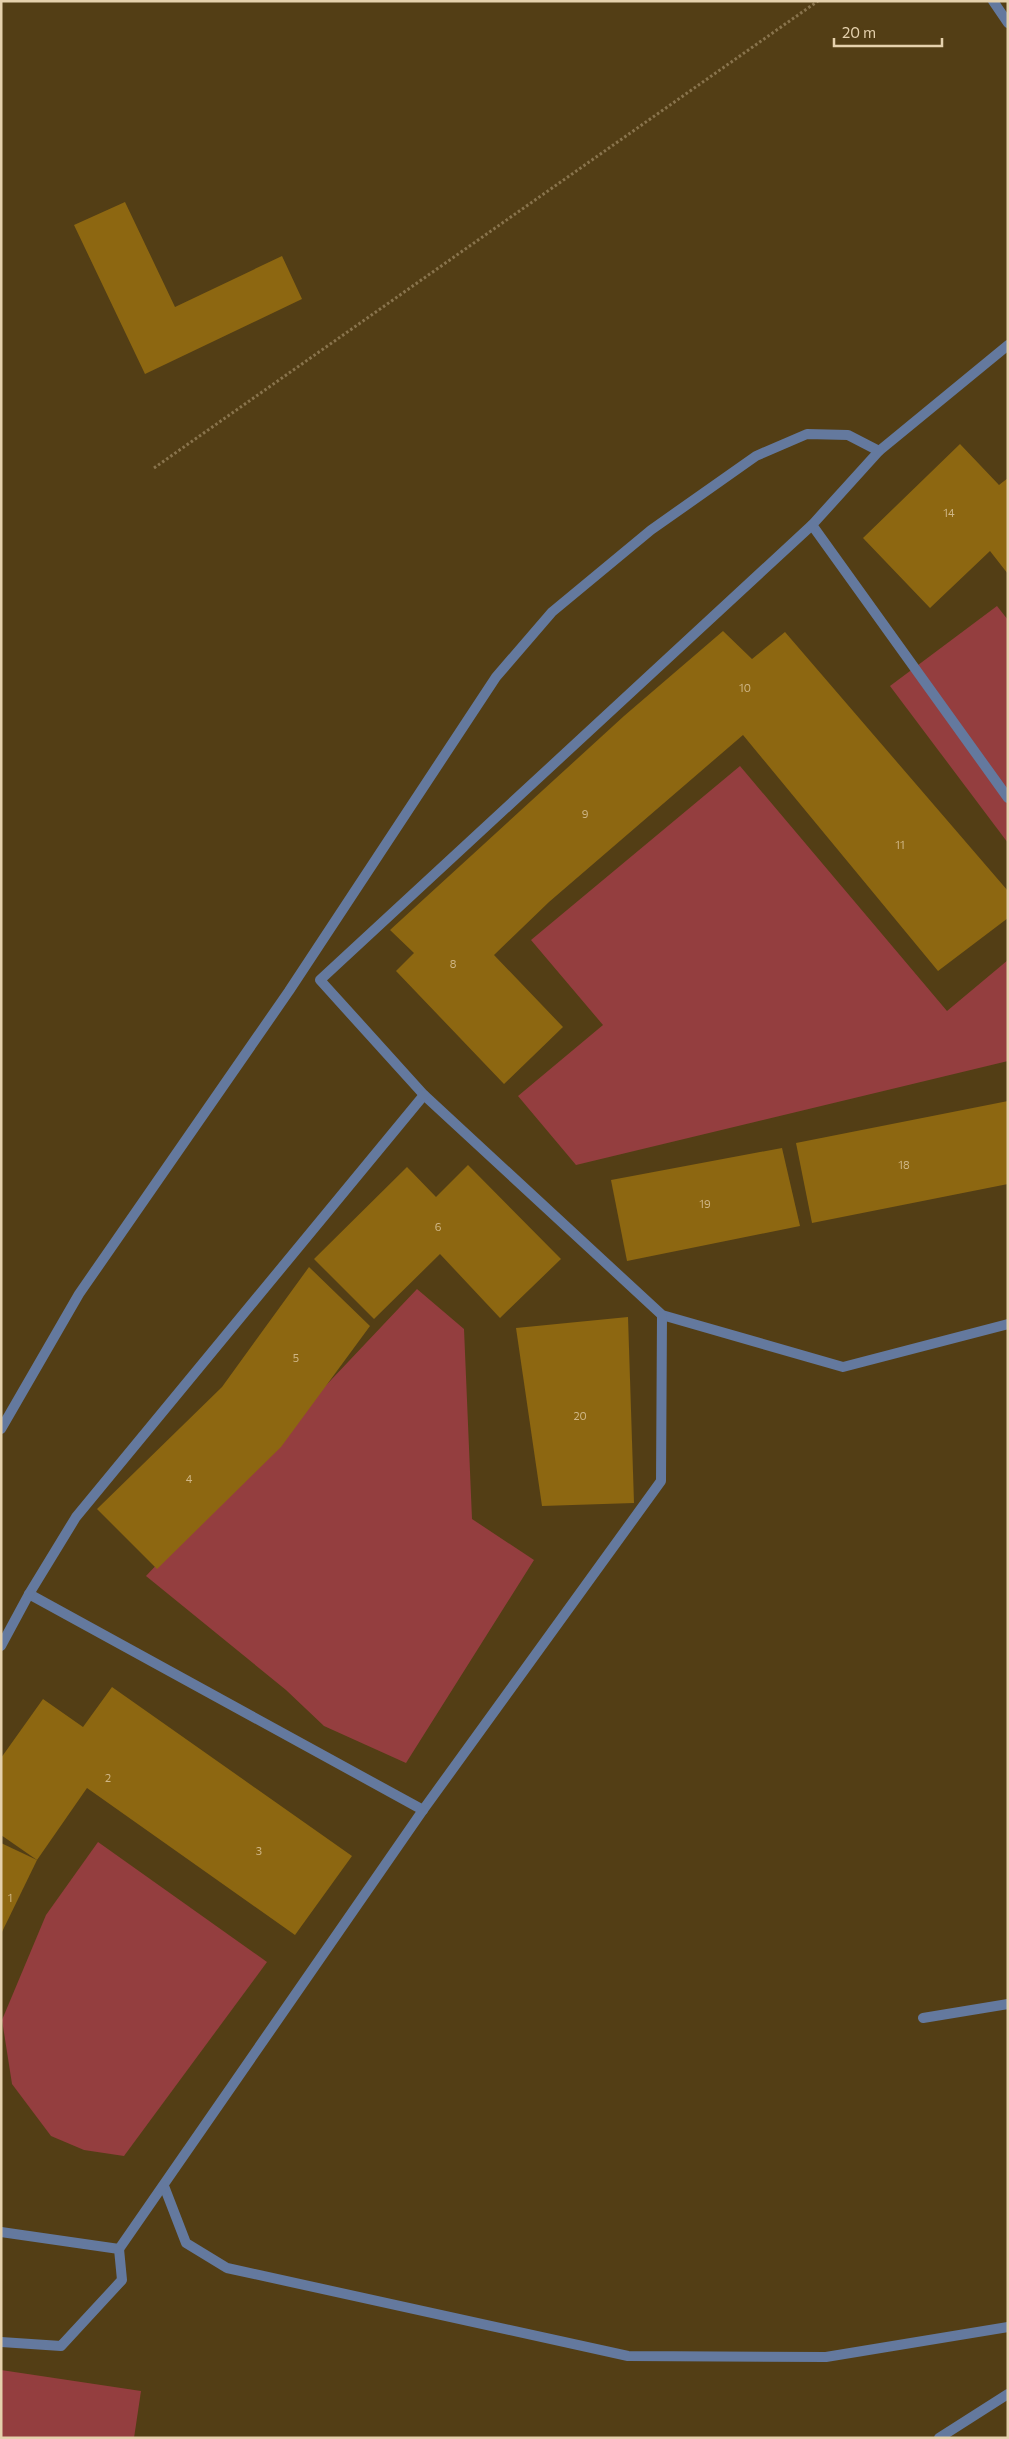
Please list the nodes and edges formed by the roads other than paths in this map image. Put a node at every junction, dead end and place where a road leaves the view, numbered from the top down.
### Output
1 (993, 1) edge
2 (1008, 23) edge
3 (1008, 344) edge
4 (879, 451) junction
5 (812, 525) junction
6 (1008, 798) edge
7 (424, 1095) junction
8 (662, 1315) junction
9 (1008, 1324) edge
10 (1, 1429) edge
11 (29, 1594) junction
12 (1, 1646) edge
13 (424, 1810) junction
14 (1008, 2004) edge
15 (923, 2018) dead end
16 (164, 2186) junction
17 (1, 2232) edge
18 (119, 2249) junction
19 (1008, 2327) edge
20 (1, 2342) edge
21 (1008, 2394) edge
22 (939, 2438) edge

1 - 2 street
3 - 4 street
4 - 5 street
4 - 10 street
5 - 6 street
5 - 7 street
7 - 8 street
7 - 11 street
8 - 9 street
8 - 13 street
11 - 12 street
11 - 13 street
13 - 16 street
14 - 15 street
16 - 18 street
16 - 19 street
17 - 18 street
18 - 20 street
21 - 22 street

